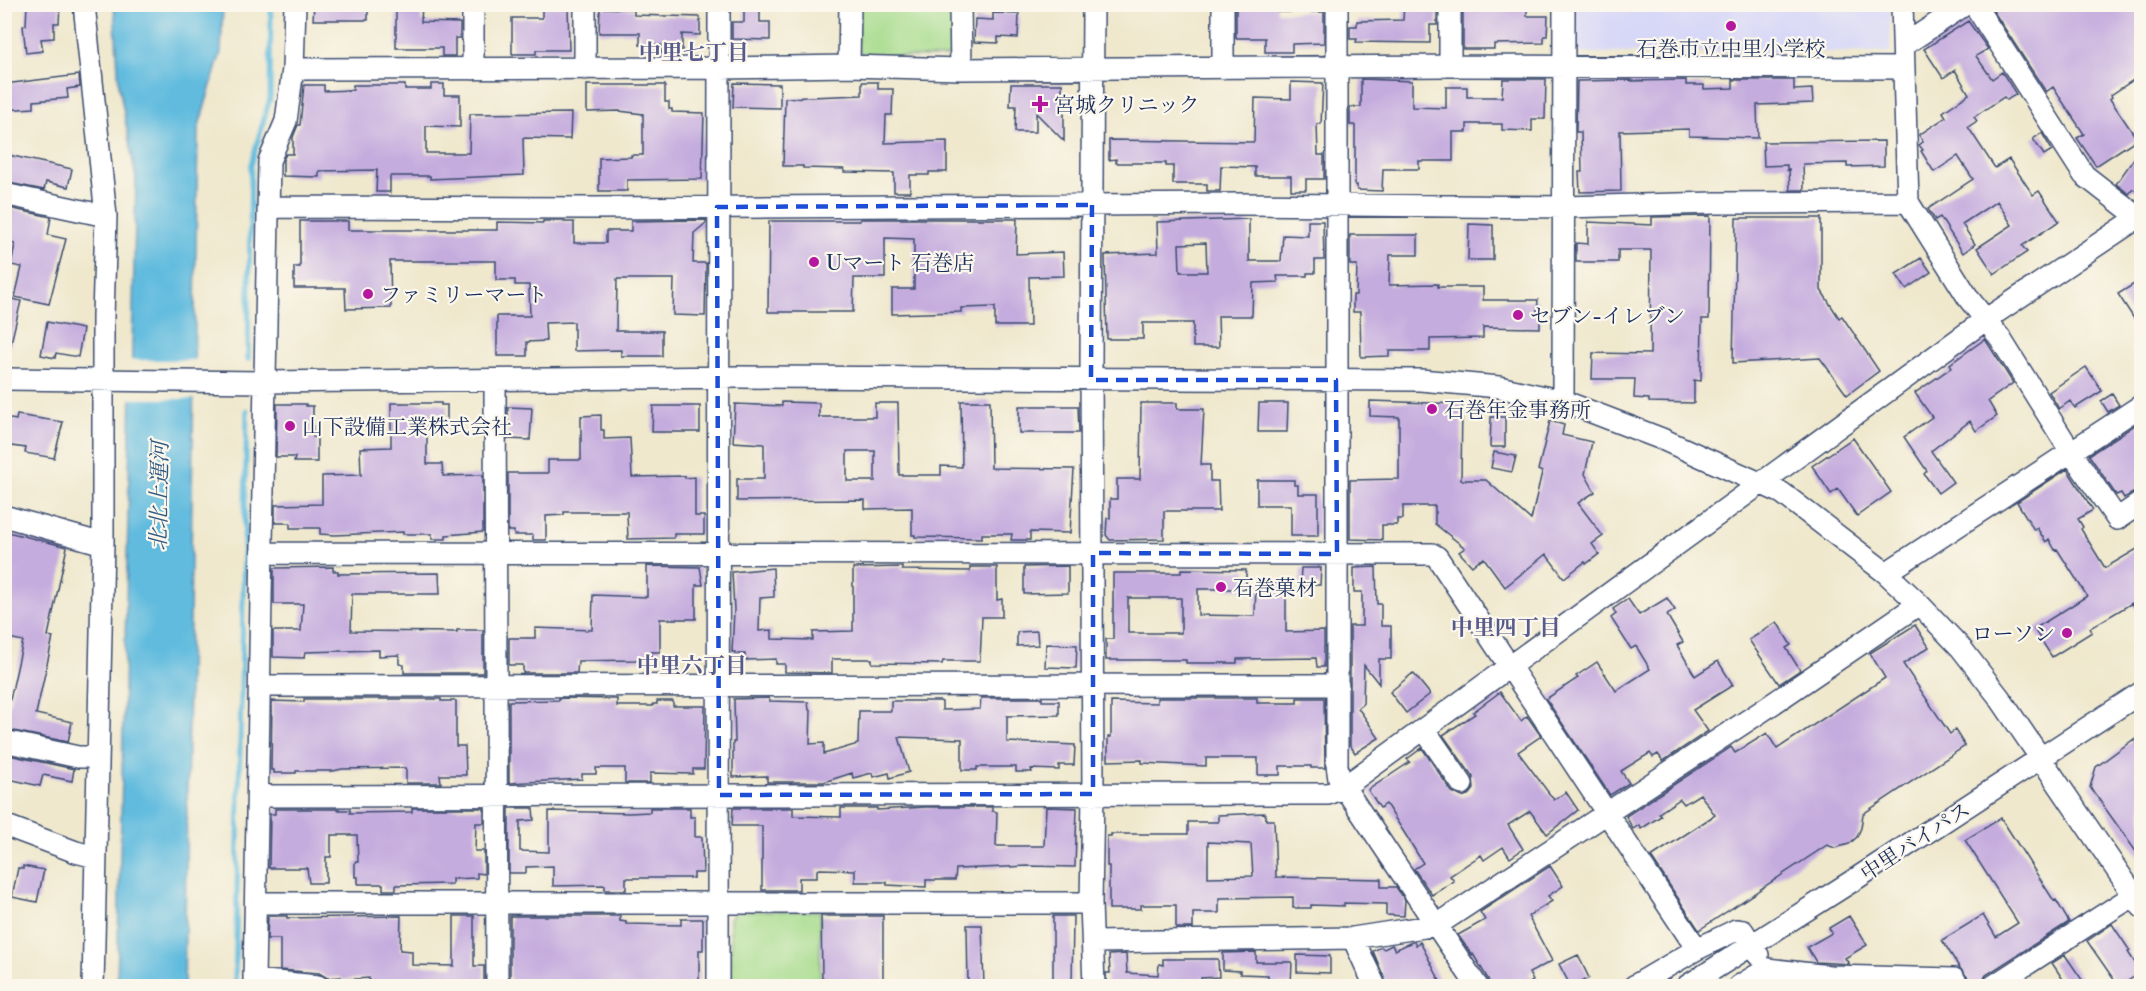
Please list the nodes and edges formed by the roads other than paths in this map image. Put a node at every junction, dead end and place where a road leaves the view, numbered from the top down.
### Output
1 (84, 4) edge
2 (295, 4) edge
3 (473, 4) edge
4 (585, 4) edge
5 (719, 4) edge
6 (850, 4) edge
7 (960, 4) edge
8 (1093, 4) edge
9 (1223, 4) edge
10 (1337, 4) edge
11 (1450, 4) edge
12 (1564, 4) edge
13 (1902, 4) edge
14 (1966, 4) edge
15 (1974, 4) edge
16 (1904, 45) junction
17 (849, 66) junction
18 (1450, 66) junction
19 (1564, 66) junction
20 (1337, 67) junction
21 (719, 68) junction
22 (1093, 68) junction
23 (1223, 68) junction
24 (1904, 68) junction
25 (293, 69) junction
26 (473, 69) junction
27 (585, 69) junction
28 (961, 69) junction
29 (4, 194) edge
30 (1908, 202) junction
31 (1092, 205) junction
32 (1336, 205) junction
33 (269, 207) junction
34 (717, 207) junction
35 (1564, 207) junction
36 (106, 216) junction
37 (2141, 217) edge
38 (1985, 320) junction
39 (719, 378) junction
40 (4, 379) edge
41 (495, 380) junction
42 (1092, 380) junction
43 (1336, 380) junction
44 (112, 381) junction
45 (265, 382) junction
46 (1563, 400) junction
47 (2142, 405) edge
48 (2072, 452) junction
49 (1761, 483) junction
50 (2142, 502) edge
51 (4, 516) edge
52 (103, 544) junction
53 (496, 552) junction
54 (263, 553) junction
55 (719, 553) junction
56 (1093, 554) junction
57 (1336, 554) junction
58 (1886, 573) junction
59 (1919, 604) junction
60 (1511, 667) junction
61 (1093, 685) junction
62 (1338, 685) junction
63 (260, 686) junction
64 (718, 686) junction
65 (497, 687) junction
66 (2142, 692) edge
67 (1424, 729) junction
68 (4, 741) edge
69 (97, 757) junction
70 (2040, 759) junction
71 (1462, 784) dead end
72 (1344, 787) junction
73 (1093, 794) junction
74 (496, 795) junction
75 (718, 795) junction
76 (258, 796) junction
77 (1606, 814) junction
78 (4, 825) edge
79 (94, 857) junction
80 (2139, 897) edge
81 (256, 903) junction
82 (497, 903) junction
83 (718, 903) junction
84 (1091, 903) junction
85 (1437, 925) junction
86 (1353, 938) junction
87 (1093, 942) junction
88 (1752, 945) junction
89 (1697, 949) junction
90 (1767, 969) junction
91 (253, 983) edge
92 (2004, 984) edge
93 (93, 987) edge
94 (318, 987) edge
95 (497, 987) edge
96 (718, 987) edge
97 (1094, 987) edge
98 (1375, 987) edge
99 (1477, 987) edge
100 (1634, 987) edge
101 (1687, 987) edge
102 (1739, 987) edge
103 (1959, 987) edge

1 - 36 street
2 - 25 street
3 - 26 street
4 - 27 street
5 - 21 street
6 - 17 street
7 - 28 street
8 - 22 street
9 - 23 street
10 - 20 street
11 - 18 street
12 - 19 street
13 - 16 street
14 - 16 street
15 - 37 street
16 - 24 street
17 - 21 street
17 - 28 street
18 - 19 street
18 - 20 street
19 - 24 street
19 - 35 street
20 - 23 street
20 - 32 street
21 - 27 street
21 - 34 street
22 - 23 street
22 - 28 street
22 - 31 street
24 - 30 street
25 - 26 street
25 - 33 street
26 - 27 street
29 - 36 street
30 - 35 street
30 - 38 street
31 - 32 street
31 - 34 street
31 - 42 street
32 - 35 street
32 - 43 street
33 - 34 street
33 - 45 street
34 - 39 street
35 - 46 street
36 - 44 street
37 - 38 street
38 - 48 street
38 - 49 street
39 - 41 street
39 - 42 street
39 - 55 street
40 - 44 street
41 - 45 street
41 - 53 street
42 - 43 street
42 - 56 street
43 - 46 street
43 - 57 street
44 - 45 street
44 - 52 street
45 - 54 street
46 - 49 street
47 - 48 street
48 - 50 street
48 - 58 street
49 - 58 street
49 - 60 street
51 - 52 street
52 - 69 street
53 - 54 street
53 - 55 street
53 - 65 street
54 - 63 street
55 - 56 street
55 - 64 street
56 - 57 street
56 - 61 street
57 - 60 street
57 - 62 street
58 - 59 street
59 - 70 street
59 - 77 street
60 - 67 street
60 - 77 street
61 - 62 street
61 - 64 street
61 - 73 street
62 - 72 street
63 - 65 street
63 - 76 street
64 - 65 street
64 - 75 street
65 - 74 street
66 - 70 street, 中里バイパス
67 - 71 street
67 - 72 street
68 - 69 street
69 - 79 street
70 - 80 street
70 - 88 street, 中里バイパス
72 - 73 street
72 - 85 street
73 - 75 street
73 - 84 street
74 - 75 street
74 - 76 street
74 - 82 street
75 - 83 street
76 - 81 street
77 - 85 street
77 - 89 street
78 - 79 street
79 - 93 street
80 - 92 street
81 - 82 street
81 - 91 street
82 - 83 street
82 - 95 street
83 - 84 street
83 - 96 street
84 - 87 street
85 - 86 street
85 - 99 street
86 - 87 street
86 - 98 street
87 - 97 street
88 - 89 street
88 - 90 street
88 - 101 street, 中里バイパス
89 - 100 street
90 - 102 street
90 - 103 street
91 - 94 street

